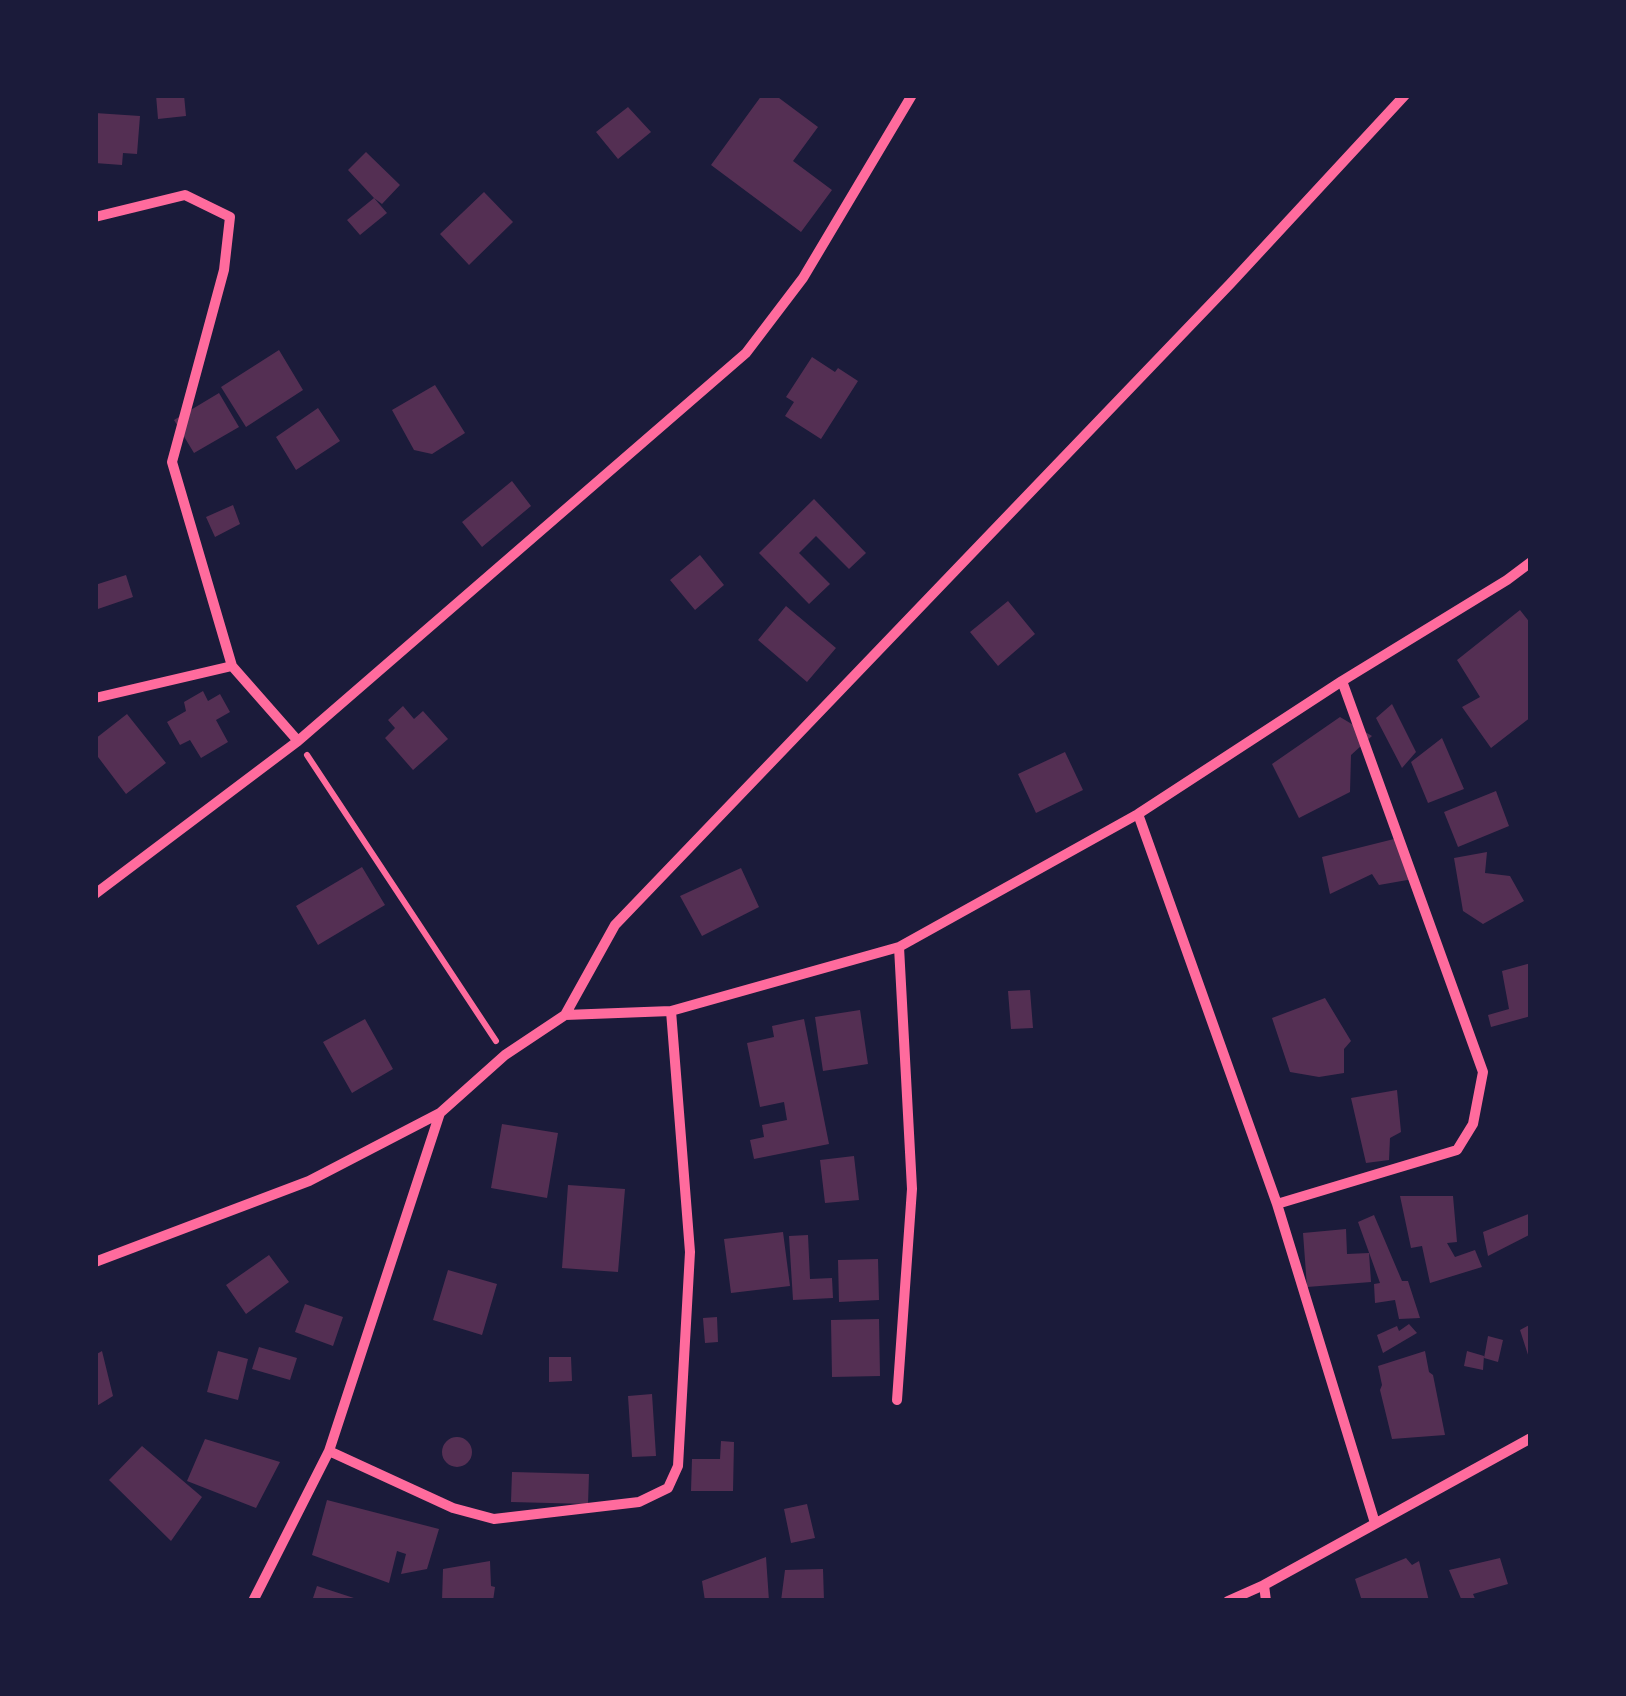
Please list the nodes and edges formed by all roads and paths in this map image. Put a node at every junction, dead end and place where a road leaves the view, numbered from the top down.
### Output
1 (912, 95) edge
2 (1406, 95) edge
3 (95, 217) edge
4 (1531, 562) edge
5 (232, 666) junction
6 (1342, 681) junction
7 (95, 698) edge
8 (298, 741) junction
9 (1138, 814) junction
10 (95, 894) edge
11 (899, 948) junction
12 (672, 1011) junction
13 (565, 1015) junction
14 (505, 1055) junction
15 (440, 1112) junction
16 (1277, 1204) junction
17 (95, 1262) edge
18 (896, 1400) dead end
19 (1531, 1438) edge
20 (328, 1451) junction
21 (1375, 1523) junction
22 (1264, 1585) junction
23 (252, 1601) edge
24 (1228, 1601) edge
25 (1266, 1601) edge

1 - 8 street
2 - 13 street
3 - 5 street
4 - 6 street
5 - 7 street
5 - 8 street
6 - 9 street
6 - 16 street
8 - 10 street
8 - 14 path
9 - 11 street
9 - 16 street
11 - 12 street
11 - 18 street
12 - 13 street
12 - 20 street
13 - 14 street
14 - 15 street
15 - 17 street
15 - 20 street
16 - 21 street
19 - 21 street
20 - 23 street
21 - 22 street
22 - 24 street
22 - 25 street

